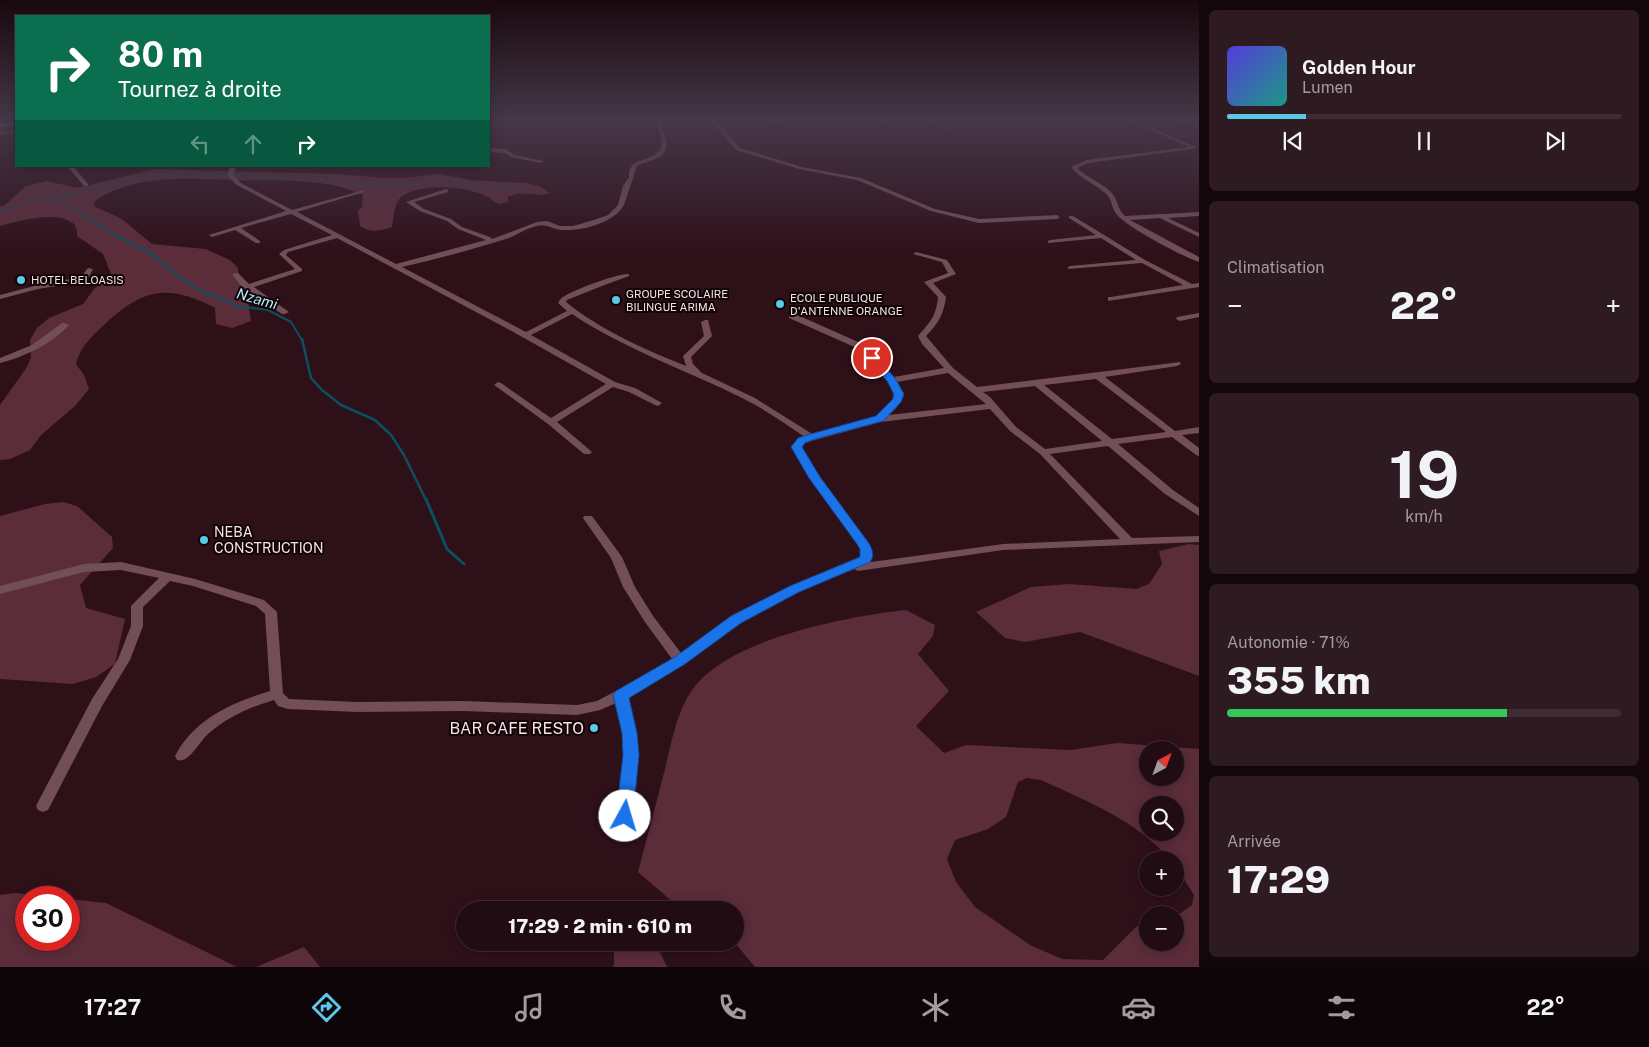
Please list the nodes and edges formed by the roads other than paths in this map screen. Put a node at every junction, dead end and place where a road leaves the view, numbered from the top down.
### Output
1 (637, 164) edge
2 (787, 164) edge
3 (1080, 164) edge
4 (71, 167) edge
5 (233, 167) edge
6 (86, 185) dead end
7 (362, 191) dead end
8 (446, 191) dead end
9 (291, 212) junction
10 (1199, 214) edge
11 (1161, 216) junction
12 (1058, 217) dead end
13 (1071, 217) dead end
14 (1124, 218) junction
15 (236, 228) junction
16 (212, 234) dead end
17 (1199, 235) edge
18 (337, 236) junction
19 (1104, 236) junction
20 (490, 241) junction
21 (258, 242) dead end
22 (1050, 242) dead end
23 (916, 254) dead end
24 (1142, 260) junction
25 (1199, 260) edge
26 (396, 266) junction
27 (1070, 268) dead end
28 (90, 269) dead end
29 (236, 274) dead end
30 (627, 275) dead end
31 (1199, 285) edge
32 (250, 286) junction
33 (1190, 286) junction
34 (0, 297) edge
35 (1111, 298) dead end
36 (572, 311) junction
37 (285, 312) dead end
38 (1199, 315) edge
39 (792, 316) dead end
40 (1180, 319) dead end
41 (705, 322) dead end
42 (65, 325) dead end
43 (526, 335) junction
44 (0, 361) edge
45 (1176, 364) dead end
46 (950, 370) junction
47 (1098, 376) junction
48 (707, 380) junction
49 (892, 380) junction
50 (1035, 382) junction
51 (612, 384) junction
52 (498, 385) dead end
53 (976, 390) junction
54 (658, 403) dead end
55 (992, 406) junction
56 (880, 418) junction
57 (551, 422) junction
58 (1199, 430) edge
59 (1172, 433) junction
60 (811, 437) junction
61 (1109, 443) junction
62 (587, 452) dead end
63 (1042, 452) junction
64 (1199, 453) edge
65 (1199, 513) edge
66 (588, 518) dead end
67 (1199, 539) edge
68 (1130, 543) junction
69 (847, 568) junction
70 (167, 577) junction
71 (0, 590) edge
72 (680, 660) junction
73 (277, 694) junction
74 (621, 695) junction
75 (182, 756) dead end
76 (43, 806) dead end
77 (625, 816) dead end

1 - 20 street
2 - 12 street
3 - 14 street
4 - 6 street
5 - 9 street
7 - 9 street
8 - 20 street
9 - 15 street
9 - 18 street
10 - 11 street
11 - 14 street
11 - 17 street
13 - 19 street
14 - 25 street
15 - 16 street
15 - 21 street
18 - 26 street
18 - 32 street
19 - 22 street
19 - 24 street
20 - 26 street
23 - 46 street
24 - 27 street
24 - 33 street
26 - 43 street
28 - 34 street
29 - 32 street
30 - 36 street
31 - 33 street
32 - 37 street
33 - 35 street
36 - 43 street
36 - 48 street
38 - 40 street
39 - 49 street
41 - 48 street
42 - 44 street
43 - 51 street
45 - 47 street
46 - 49 street
46 - 53 street
47 - 50 street
47 - 59 street
48 - 60 street
49 - 56 street
50 - 53 street
50 - 61 street
51 - 54 street
51 - 57 street
52 - 57 street
53 - 55 street
55 - 56 street
55 - 63 street
56 - 60 street
57 - 62 street
58 - 59 street
59 - 61 street
59 - 64 street
60 - 69 street
61 - 63 street
61 - 65 street
63 - 68 street
66 - 72 street
67 - 68 street
68 - 69 street
69 - 72 street
70 - 71 street
70 - 73 street
70 - 76 street
72 - 74 street
73 - 74 street
73 - 75 street
74 - 77 street

